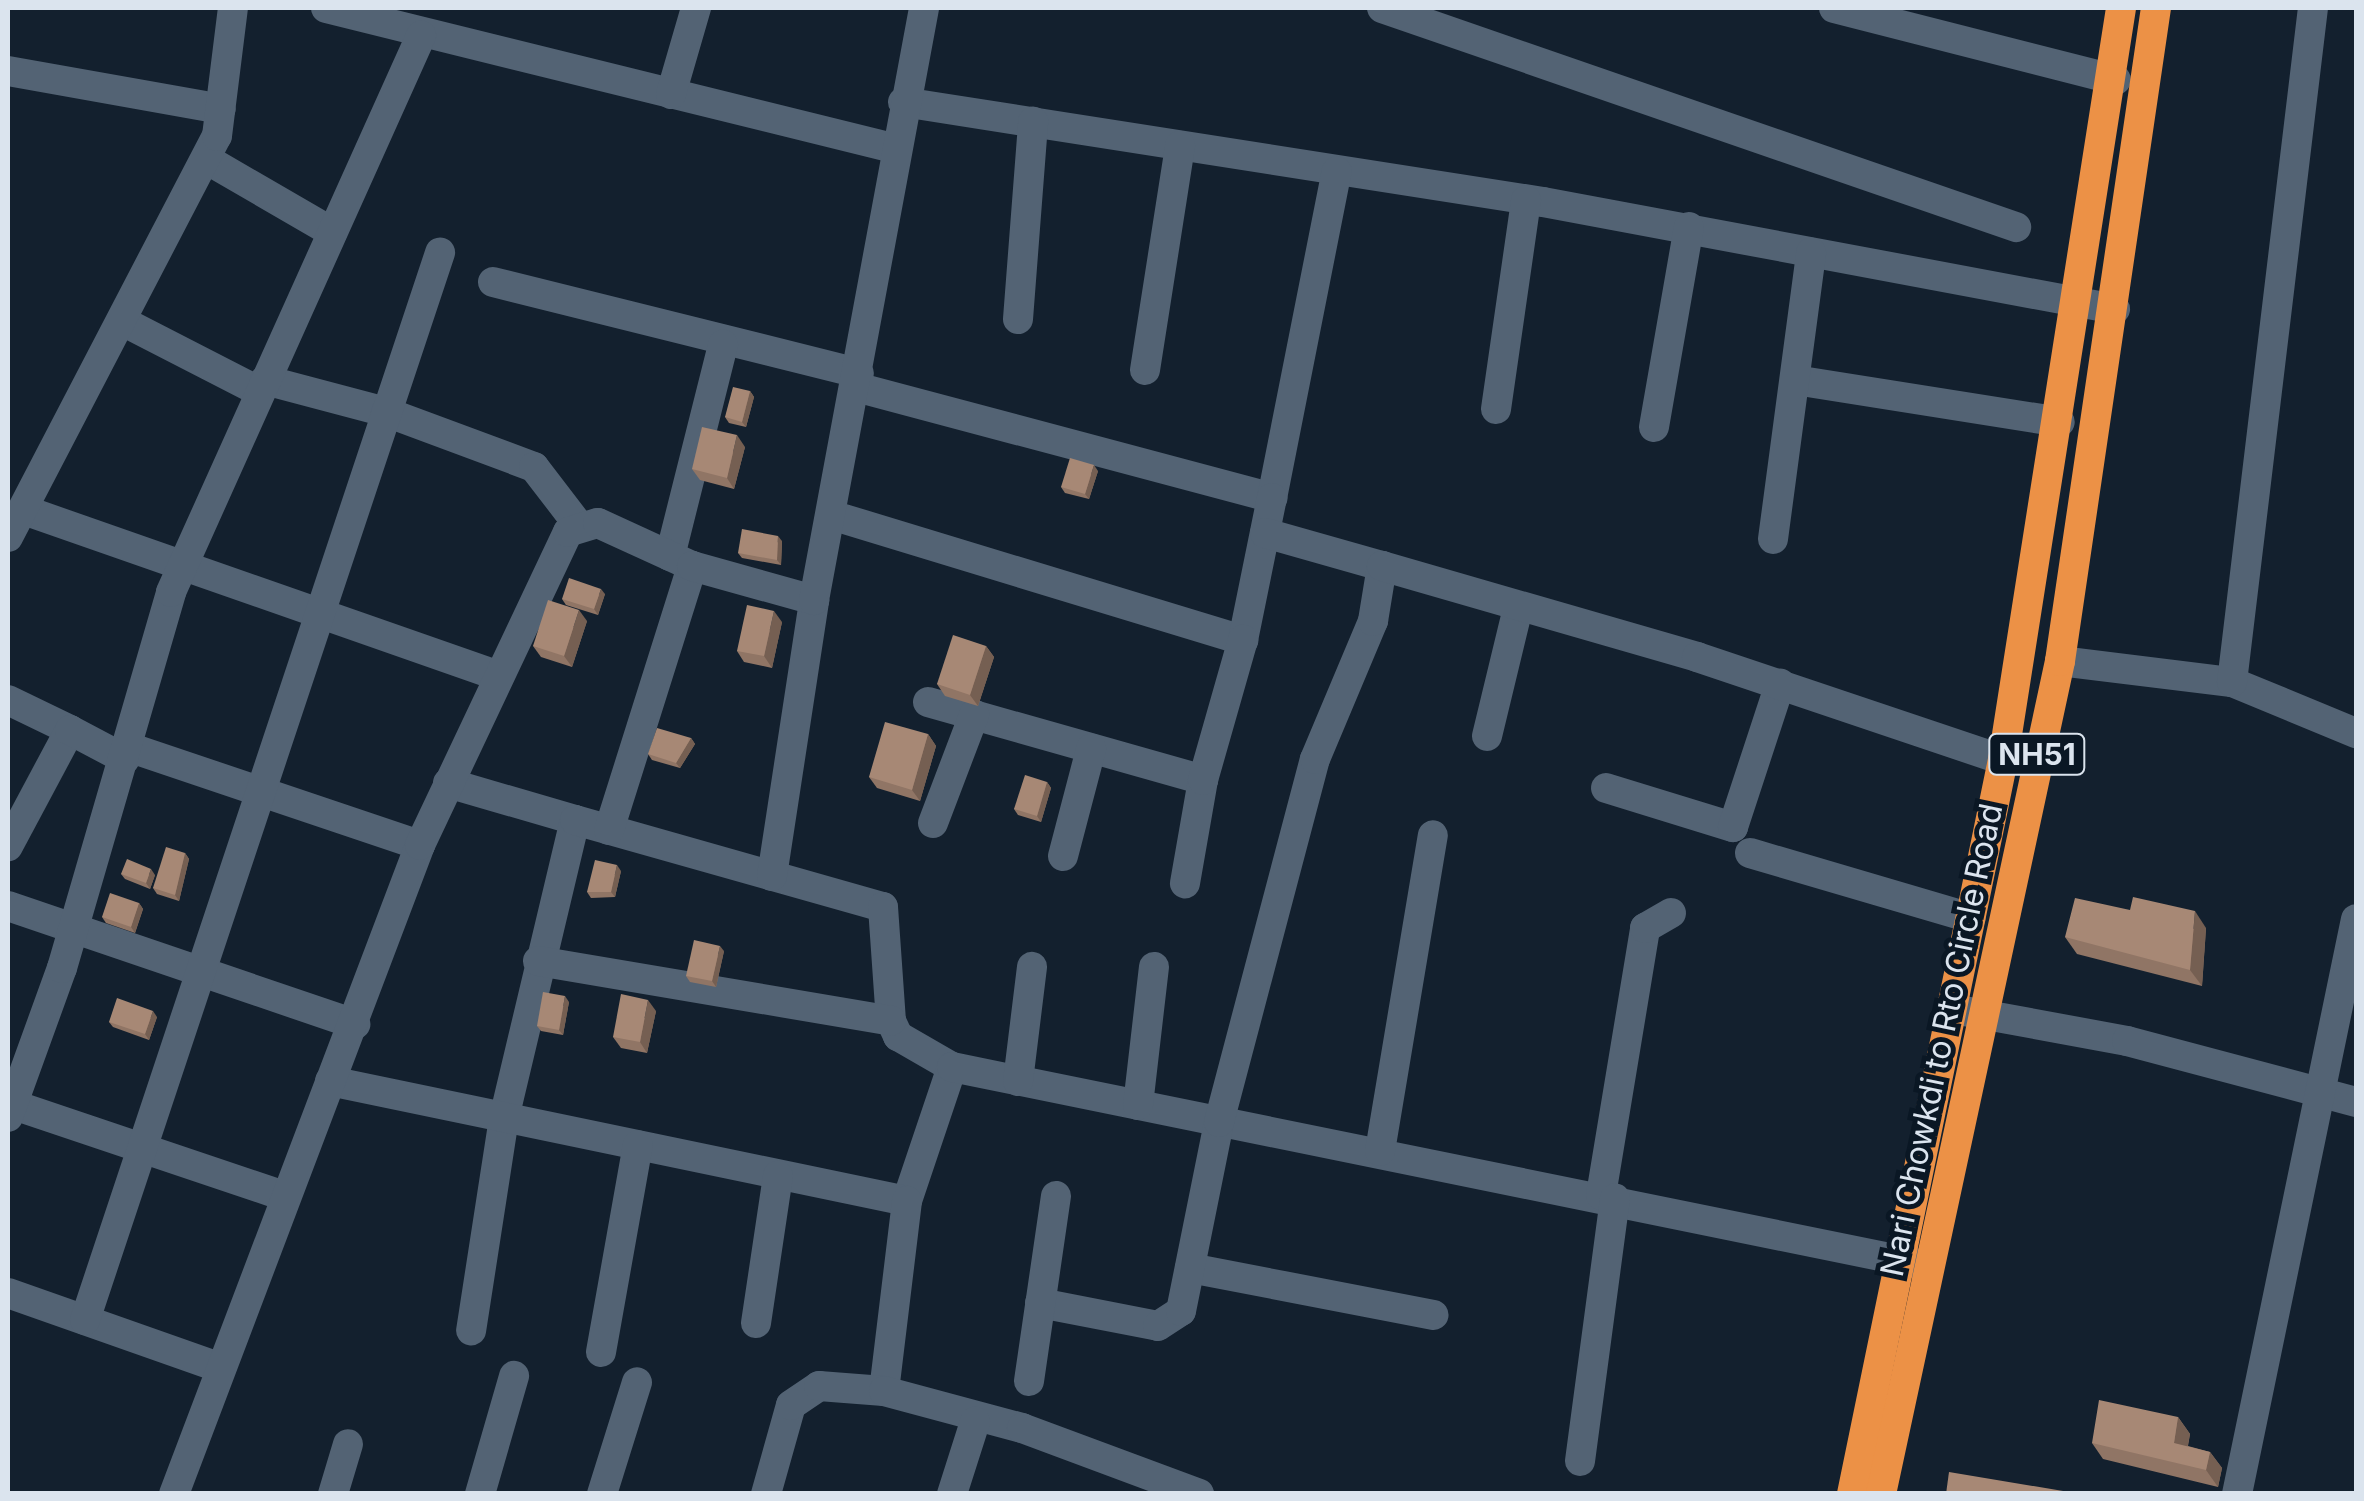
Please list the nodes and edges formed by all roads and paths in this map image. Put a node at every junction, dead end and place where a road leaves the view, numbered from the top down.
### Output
1 (233, 8) edge
2 (696, 8) edge
3 (924, 8) edge
4 (1382, 8) edge
5 (1834, 8) edge
6 (2120, 8) edge
7 (2156, 8) edge
8 (2313, 8) edge
9 (347, 10) edge
10 (421, 36) junction
11 (8, 72) edge
12 (2116, 80) junction
13 (671, 94) junction
14 (903, 102) junction
15 (221, 109) junction
16 (1033, 122) junction
17 (1180, 146) junction
18 (893, 148) junction
19 (206, 159) junction
20 (1338, 171) junction
21 (1526, 200) junction
22 (2016, 226) dead end
23 (1689, 227) junction
24 (332, 232) junction
25 (1811, 252) junction
26 (440, 254) dead end
27 (493, 282) dead end
28 (2081, 300) junction
29 (2115, 309) junction
30 (1018, 319) dead end
31 (126, 323) junction
32 (723, 345) junction
33 (1145, 370) dead end
34 (858, 380) junction
35 (1796, 380) junction
36 (262, 386) junction
37 (1496, 409) dead end
38 (386, 412) junction
39 (2060, 422) junction
40 (1654, 428) dead end
41 (1272, 498) junction
42 (24, 510) junction
43 (831, 515) junction
44 (577, 523) junction
45 (1265, 533) junction
46 (8, 537) edge
47 (1773, 539) dead end
48 (681, 561) junction
49 (184, 563) junction
50 (1382, 566) junction
51 (814, 600) junction
52 (1518, 608) junction
53 (321, 609) junction
54 (1244, 640) junction
55 (2060, 661) junction
56 (496, 675) junction
57 (2232, 682) junction
58 (1780, 684) junction
59 (8, 700) edge
60 (928, 702) dead end
61 (974, 715) junction
62 (70, 730) junction
63 (2356, 732) edge
64 (1487, 736) dead end
65 (1091, 749) junction
66 (126, 753) junction
67 (2003, 760) junction
68 (1203, 780) junction
69 (448, 782) junction
70 (1606, 788) dead end
71 (257, 791) junction
72 (576, 820) junction
73 (933, 823) dead end
74 (609, 830) junction
75 (1433, 834) dead end
76 (420, 844) junction
77 (8, 846) edge
78 (1750, 853) dead end
79 (1063, 856) dead end
80 (772, 876) junction
81 (1185, 882) dead end
82 (8, 906) edge
83 (1672, 913) dead end
84 (1971, 918) junction
85 (2356, 919) edge
86 (73, 932) junction
87 (538, 961) junction
88 (1032, 967) dead end
89 (1154, 967) dead end
90 (205, 970) junction
91 (1952, 1009) junction
92 (1985, 1016) junction
93 (891, 1021) junction
94 (355, 1024) junction
95 (952, 1067) junction
96 (1018, 1081) junction
97 (330, 1082) junction
98 (2318, 1092) junction
99 (2356, 1102) edge
100 (1138, 1105) junction
101 (9, 1109) edge
102 (504, 1118) junction
103 (1220, 1122) junction
104 (145, 1144) junction
105 (638, 1145) junction
106 (1380, 1152) junction
107 (778, 1176) junction
108 (282, 1195) junction
109 (1056, 1196) dead end
110 (1608, 1196) junction
111 (906, 1200) junction
112 (1917, 1263) junction
113 (1190, 1268) junction
114 (8, 1293) edge
115 (1040, 1303) junction
116 (1434, 1315) dead end
117 (85, 1320) junction
118 (756, 1323) dead end
119 (472, 1330) dead end
120 (600, 1352) dead end
121 (216, 1366) junction
122 (514, 1376) dead end
123 (1029, 1381) dead end
124 (637, 1382) dead end
125 (884, 1391) junction
126 (975, 1422) junction
127 (348, 1444) dead end
128 (1580, 1461) dead end
129 (174, 1494) edge
130 (333, 1494) edge
131 (480, 1494) edge
132 (602, 1494) edge
133 (766, 1494) edge
134 (952, 1494) edge
135 (1199, 1494) edge
136 (1852, 1494) edge
137 (1880, 1494) edge
138 (2237, 1494) edge

1 - 15 street
2 - 13 street
3 - 14 street
4 - 22 street
5 - 12 street
6 - 12 highway, NH51
7 - 29 highway, Nari Chowkdi to Rto Circle Road / NH51
8 - 57 street
9 - 10 street
10 - 13 street
10 - 24 street
11 - 15 street
12 - 28 highway, NH51
13 - 18 street
14 - 16 street
14 - 18 street
15 - 19 street
16 - 17 street
16 - 30 street
17 - 20 street
17 - 33 street
18 - 34 street
19 - 24 street
19 - 31 street
20 - 21 street
20 - 41 street
21 - 23 street
21 - 37 street
23 - 25 street
23 - 40 street
24 - 36 street
25 - 28 street
25 - 35 street
26 - 38 street
27 - 32 street
28 - 29 street
28 - 39 highway, NH51
29 - 55 highway, Nari Chowkdi to Rto Circle Road / NH51
31 - 36 street
31 - 42 street
32 - 34 street
32 - 48 street
34 - 41 street
34 - 43 street
35 - 39 street
35 - 47 street
36 - 38 street
36 - 49 street
38 - 44 street
38 - 53 street
39 - 67 highway, NH51
41 - 45 street
42 - 46 street
42 - 49 street
43 - 51 street
43 - 54 street
44 - 48 street
44 - 56 street
45 - 50 street
45 - 54 street
48 - 51 street
48 - 74 street
49 - 53 street
49 - 66 street
50 - 52 street
50 - 103 street
51 - 80 street
52 - 58 street
52 - 64 street
53 - 56 street
53 - 71 street
54 - 68 street
55 - 57 street
55 - 92 highway, Nari Chowkdi to Rto Circle Road / NH51
56 - 69 street
57 - 63 street
58 - 67 street
58 - 70 street
59 - 62 street
60 - 61 street
61 - 65 street
61 - 73 street
62 - 66 street
62 - 77 street
65 - 68 street
65 - 79 street
66 - 71 street
66 - 86 street
67 - 84 highway, NH51
68 - 81 street
69 - 72 street
69 - 76 street
71 - 76 street
71 - 90 street
72 - 74 street
72 - 87 street
74 - 80 street
75 - 106 street
76 - 94 street
78 - 84 street
80 - 93 street
82 - 86 street
83 - 110 street
84 - 91 highway, NH51
85 - 98 street
86 - 90 street
86 - 101 street
87 - 93 street
87 - 102 street
88 - 96 street
89 - 100 street
90 - 94 street
90 - 104 street
91 - 92 street
91 - 112 highway, NH51
92 - 98 street
92 - 112 highway, Nari Chowkdi to Rto Circle Road / NH51
93 - 95 street
94 - 97 street
95 - 96 street
95 - 111 street
96 - 100 street
97 - 102 street
97 - 108 street
98 - 99 street
98 - 138 street
100 - 103 street
101 - 104 street
102 - 105 street
102 - 119 street
103 - 106 street
103 - 113 street
104 - 108 street
104 - 117 street
105 - 107 street
105 - 120 street
106 - 110 street
107 - 111 street
107 - 118 street
108 - 121 street
109 - 115 street
110 - 112 street
110 - 128 street
111 - 125 street
112 - 136 highway, NH51
112 - 137 highway, Nari Chowkdi to Rto Circle Road / NH51
113 - 115 street
113 - 116 street
114 - 117 street
115 - 123 street
117 - 121 street
121 - 129 street
122 - 131 street
124 - 132 street
125 - 126 street
125 - 133 street
126 - 134 street
126 - 135 street
127 - 130 street

